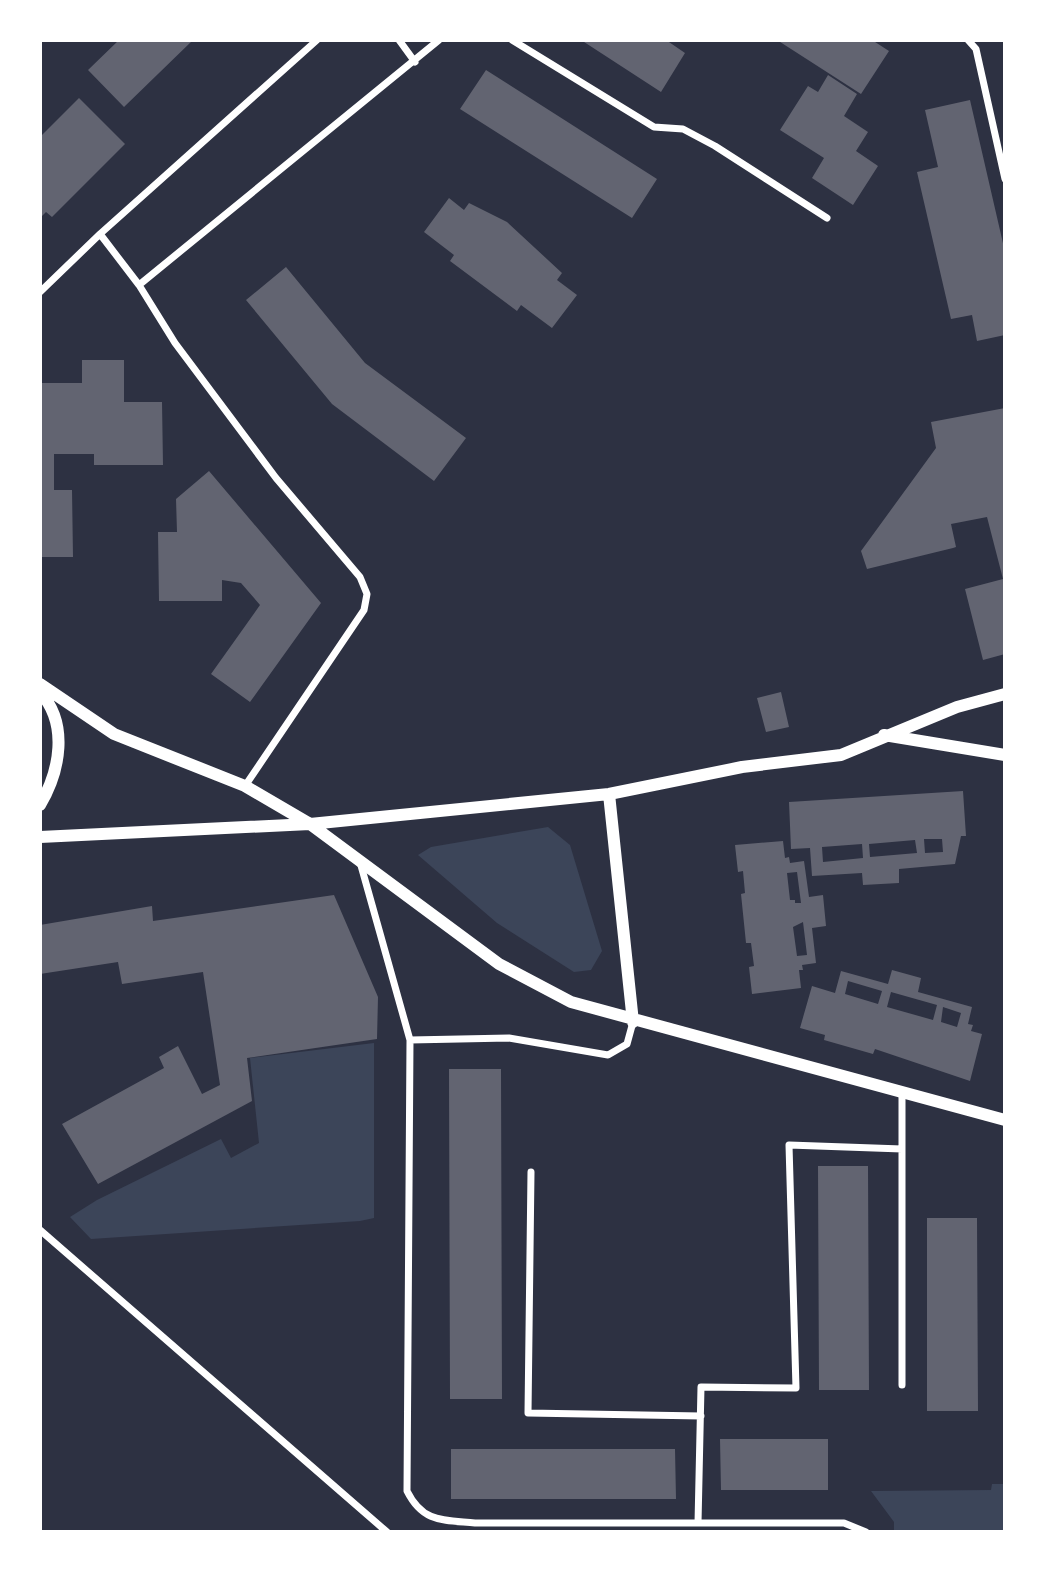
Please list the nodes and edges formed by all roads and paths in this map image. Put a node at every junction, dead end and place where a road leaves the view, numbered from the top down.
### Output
1 (317, 40) edge
2 (399, 40) edge
3 (439, 40) edge
4 (512, 40) edge
5 (968, 40) edge
6 (415, 62) junction
7 (1005, 179) edge
8 (827, 218) dead end
9 (100, 234) junction
10 (139, 285) junction
11 (40, 292) edge
12 (40, 684) edge
13 (40, 692) edge
14 (1005, 694) edge
15 (884, 735) junction
16 (1005, 755) edge
17 (245, 786) junction
18 (610, 794) junction
19 (40, 805) edge
20 (310, 824) junction
21 (40, 837) edge
22 (359, 862) junction
23 (633, 1022) junction
24 (410, 1040) junction
25 (902, 1092) junction
26 (1005, 1120) edge
27 (1005, 1130) edge
28 (902, 1149) junction
29 (531, 1172) dead end
30 (40, 1230) edge
31 (902, 1385) dead end
32 (701, 1416) junction
33 (698, 1524) junction
34 (387, 1532) edge
35 (866, 1532) edge

1 - 9 street
2 - 6 street
3 - 6 street
4 - 8 street
5 - 7 street
6 - 10 street
9 - 10 street
9 - 11 street
10 - 17 street
12 - 17 street
13 - 19 street
14 - 15 street
15 - 16 street
15 - 18 street
17 - 20 street
18 - 20 street
18 - 23 street
20 - 21 street
20 - 22 street
22 - 23 street
22 - 24 street
23 - 24 street
23 - 25 street
24 - 33 street
25 - 26 street
25 - 28 street
26 - 27 street
28 - 31 street
28 - 32 street
29 - 32 street
30 - 34 street
32 - 33 street
33 - 35 street

